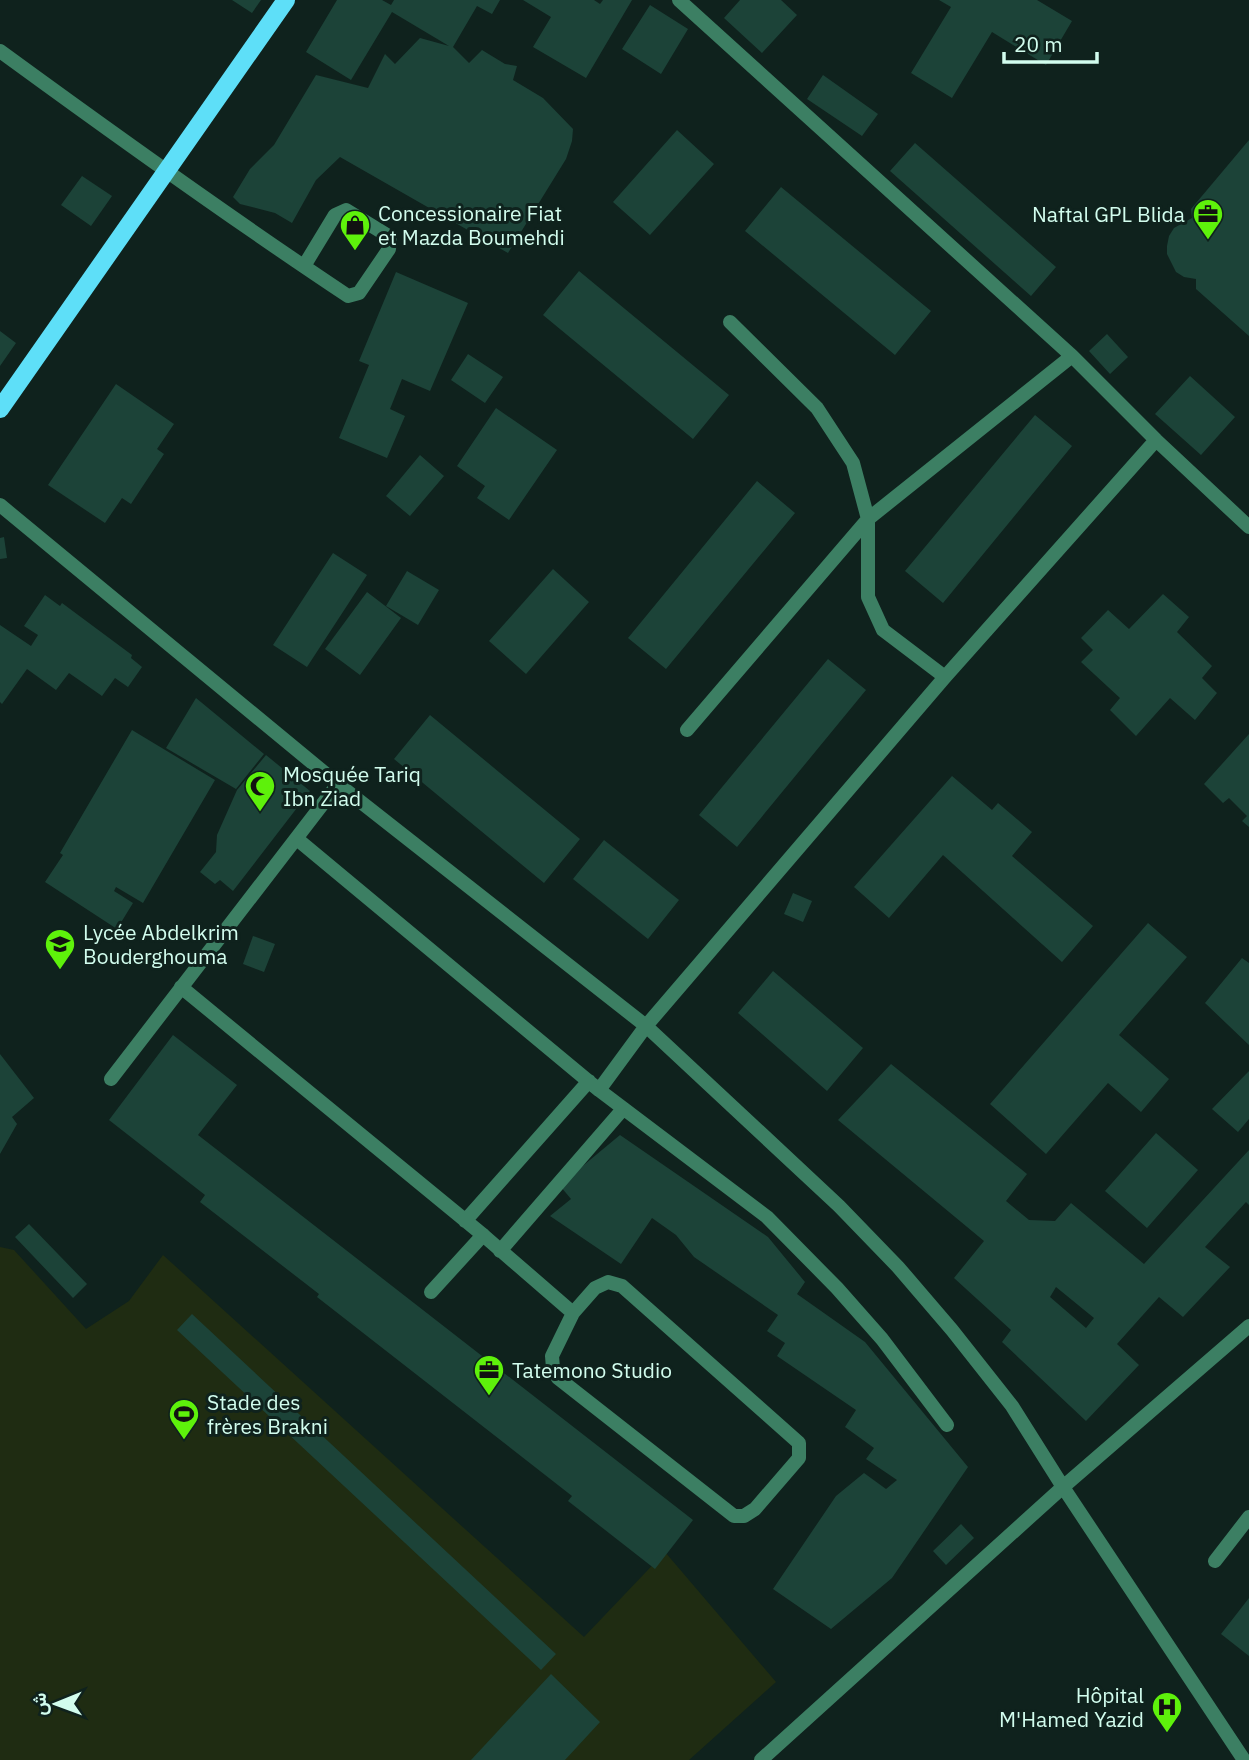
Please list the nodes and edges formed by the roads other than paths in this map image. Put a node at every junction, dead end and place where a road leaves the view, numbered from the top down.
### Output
1 (286, 0) edge
2 (679, 0) edge
3 (0, 51) edge
4 (167, 173) junction
5 (304, 266) junction
6 (730, 322) dead end
7 (1072, 356) junction
8 (0, 409) edge
9 (1156, 440) junction
10 (0, 505) edge
11 (867, 519) junction
12 (1249, 527) edge
13 (946, 677) junction
14 (687, 730) dead end
15 (338, 784) junction
16 (297, 839) junction
17 (181, 987) junction
18 (646, 1026) junction
19 (111, 1079) dead end
20 (594, 1086) junction
21 (623, 1109) junction
22 (465, 1221) junction
23 (483, 1235) junction
24 (500, 1251) junction
25 (431, 1292) dead end
26 (573, 1313) junction
27 (1249, 1326) edge
28 (947, 1425) dead end
29 (1063, 1488) junction
30 (1249, 1517) edge
31 (1215, 1561) dead end
32 (761, 1760) edge
33 (1244, 1760) edge

1 - 4 main road
2 - 7 street
3 - 4 street
4 - 5 street
4 - 8 main road
5 - 5 street
6 - 11 street
7 - 9 street
7 - 11 street
9 - 12 street
9 - 13 street
10 - 15 street
11 - 13 street
11 - 14 street
13 - 18 street
15 - 16 street
15 - 18 street
16 - 17 street
16 - 20 street
17 - 19 street
17 - 22 street
18 - 20 street
18 - 29 street
20 - 21 street
20 - 22 street
21 - 24 street
21 - 28 street
22 - 23 street
23 - 24 street
23 - 25 street
24 - 26 street
26 - 26 street
27 - 29 street
29 - 32 street
29 - 33 street
30 - 31 street

